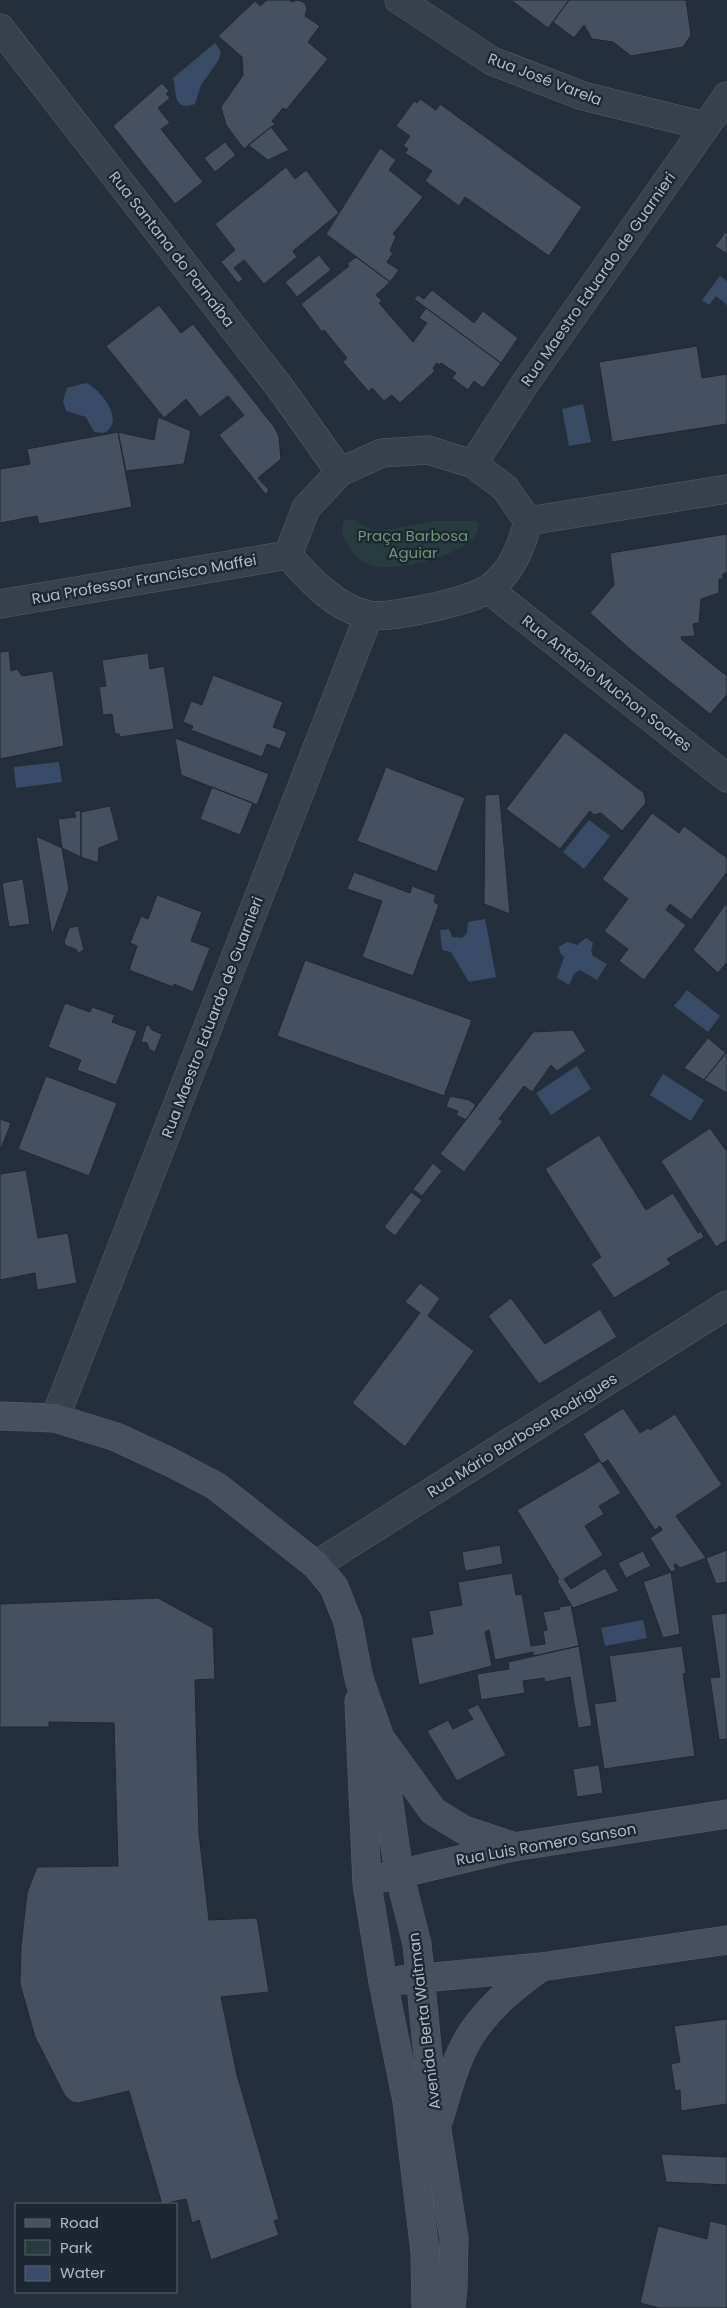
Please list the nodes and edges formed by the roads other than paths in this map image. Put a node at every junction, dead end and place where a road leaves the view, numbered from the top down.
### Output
1 (399, 0) edge
2 (0, 28) edge
3 (727, 96) edge
4 (705, 126) junction
5 (473, 464) junction
6 (340, 472) junction
7 (727, 489) edge
8 (528, 521) junction
9 (288, 555) junction
10 (488, 589) junction
11 (0, 604) edge
12 (369, 615) junction
13 (727, 778) edge
14 (727, 1305) edge
15 (0, 1416) edge
16 (55, 1418) junction
17 (316, 1565) junction
18 (360, 1679) junction
19 (379, 1735) junction
20 (727, 1814) edge
21 (514, 1846) junction
22 (399, 1873) junction
23 (367, 1884) junction
24 (727, 1940) edge
25 (541, 1966) junction
26 (420, 1978) junction
27 (383, 1982) junction
28 (436, 2126) junction
29 (426, 2308) edge
30 (450, 2308) edge

1 - 4 street, Rua José Varela
2 - 6 street, Rua Santana do Parnaíba
3 - 4 street, Rua Maestro Eduardo de Guarnieri
4 - 5 street, Rua Maestro Eduardo de Guarnieri
5 - 6 street
5 - 8 street
6 - 9 street
7 - 8 street
8 - 10 street
9 - 11 street, Rua Professor Francisco Maffei
9 - 12 street
10 - 12 street
10 - 13 street, Rua Antônio Muchon Soares
12 - 16 street, Rua Maestro Eduardo de Guarnieri
14 - 17 street, Rua Mário Barbosa Rodrigues
15 - 16 main road, Avenida Berta Waitman
16 - 17 main road, Avenida Berta Waitman
17 - 18 main road, Avenida Berta Waitman
18 - 19 main road, Avenida Berta Waitman
18 - 23 main road, Avenida Berta Waitman
19 - 21 main road
19 - 22 main road, Avenida Berta Waitman
20 - 21 main road, Rua Luis Romero Sanson
21 - 22 main road, Rua Luis Romero Sanson
22 - 23 main road, Rua Luis Romero Sanson
22 - 26 main road, Avenida Berta Waitman
23 - 27 main road, Avenida Berta Waitman
24 - 25 main road
25 - 26 main road
25 - 28 main road
26 - 27 main road
26 - 28 main road, Avenida Berta Waitman
27 - 29 main road, Avenida Berta Waitman
28 - 30 main road, Avenida Berta Waitman

